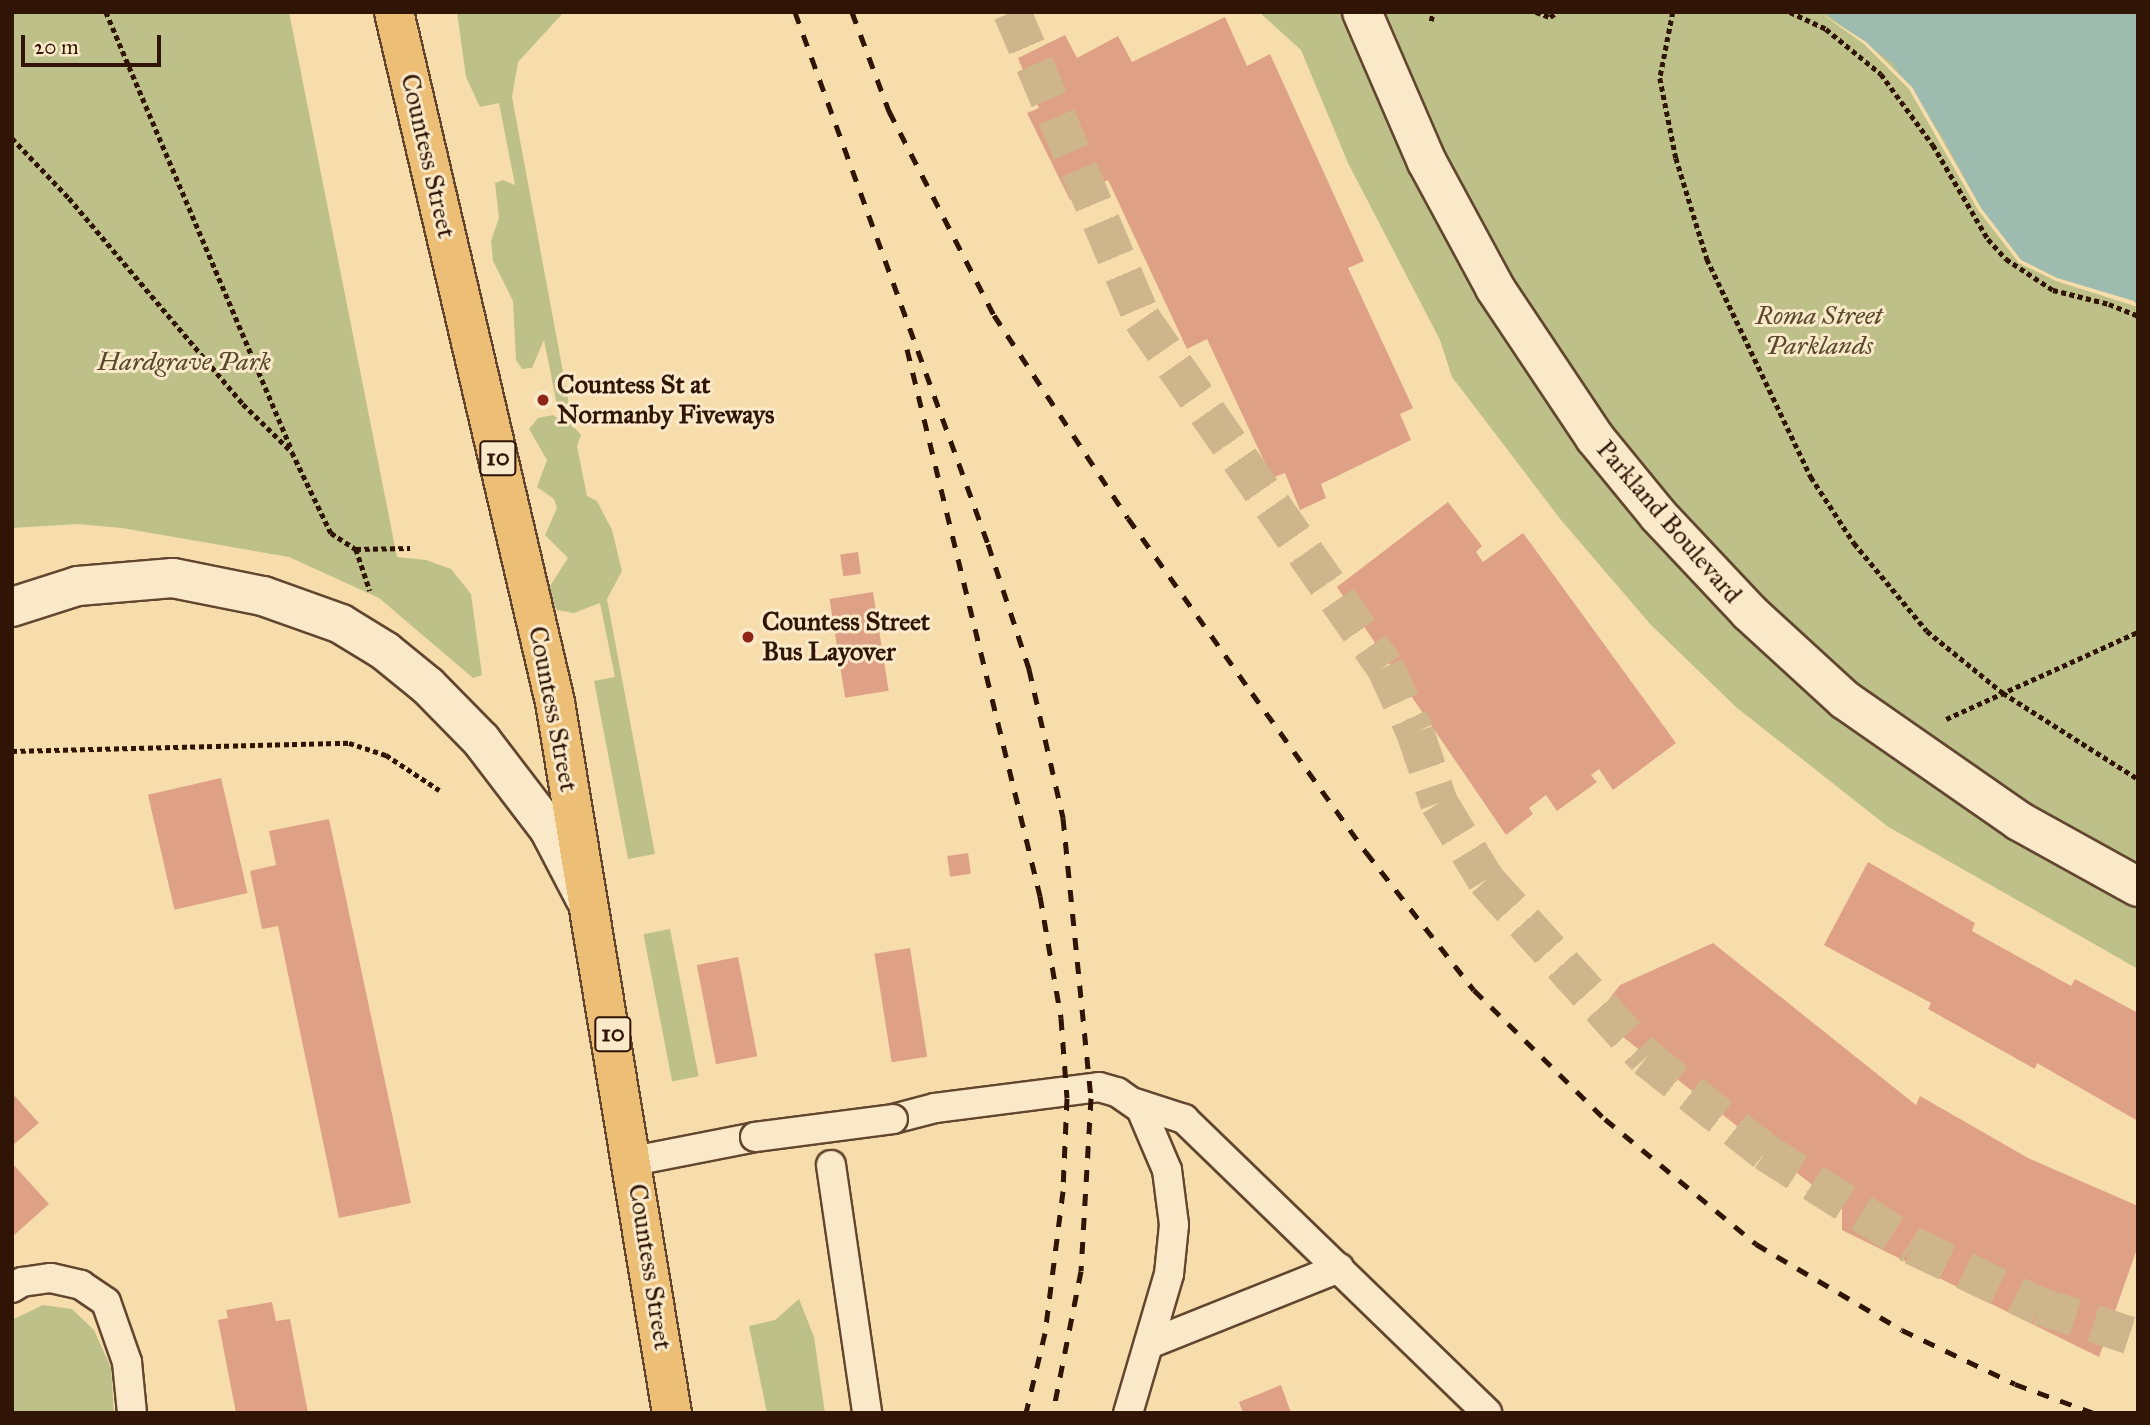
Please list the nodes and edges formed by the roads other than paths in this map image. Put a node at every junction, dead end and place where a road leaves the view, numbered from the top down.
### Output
1 (394, 12) edge
2 (1362, 12) edge
3 (12, 607) edge
4 (2138, 887) edge
5 (590, 907) junction
6 (1135, 1103) junction
7 (633, 1161) junction
8 (831, 1165) dead end
9 (1339, 1268) junction
10 (12, 1288) edge
11 (1149, 1344) junction
12 (132, 1413) edge
13 (672, 1413) edge
14 (867, 1413) edge
15 (1128, 1413) edge
16 (1487, 1413) edge

1 - 5 main road, Countess Street / 10
2 - 4 street, Parkland Boulevard
3 - 5 street
5 - 7 main road, Countess Street / 10
6 - 7 lane, bridge
6 - 9 lane
6 - 11 lane
7 - 13 main road, Countess Street / 10
8 - 14 lane
9 - 11 lane
9 - 16 lane
10 - 12 lane
11 - 15 lane

